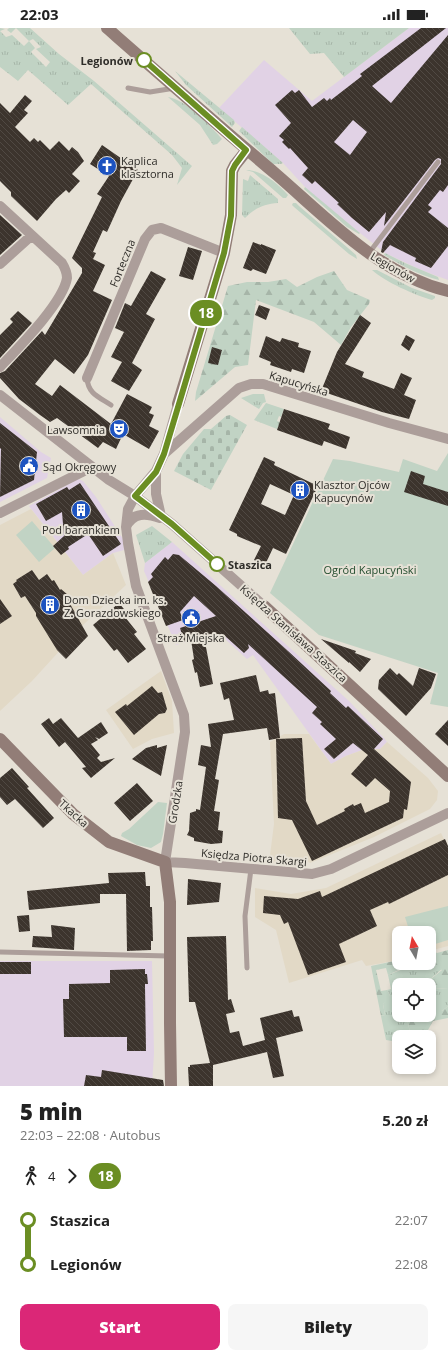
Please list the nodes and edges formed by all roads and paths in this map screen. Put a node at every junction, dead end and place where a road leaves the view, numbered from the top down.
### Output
1 (107, 28) edge
2 (128, 88) dead end
3 (176, 88) junction
4 (246, 150) junction
5 (438, 162) dead end
6 (0, 206) edge
7 (31, 236) junction
8 (224, 253) junction
9 (369, 254) junction
10 (0, 264) edge
11 (448, 291) edge
12 (0, 367) edge
13 (87, 378) joint
14 (0, 395) edge
15 (178, 404) joint
16 (110, 406) dead end
17 (448, 439) edge
18 (164, 454) junction
19 (92, 467) junction
20 (156, 472) junction
21 (135, 496) junction
22 (0, 513) edge
23 (161, 516) junction
24 (172, 524) junction
25 (126, 527) junction
26 (264, 606) joint
27 (0, 739) edge
28 (448, 776) edge
29 (448, 813) edge
30 (165, 862) junction
31 (251, 869) junction
32 (0, 952) edge
33 (169, 956) junction
34 (247, 968) dead end
35 (171, 1086) edge

1 - 3 main road, Legionów
2 - 3 lane
3 - 4 main road, Legionów
4 - 8 main road
4 - 9 main road, Legionów
5 - 9 lane
6 - 7 street
7 - 10 street
7 - 12 street
8 - 13 street, Forteczna
8 - 15 main road
9 - 11 main road, Legionów
13 - 16 lane
14 - 19 street, Księdza Stanisława Staszica
15 - 18 street
17 - 18 street, Kapucyńska
18 - 20 street
19 - 21 street, Księdza Stanisława Staszica
19 - 22 street
20 - 21 street, Grodzka
20 - 23 street
21 - 23 street, Księdza Stanisława Staszica
21 - 25 street, Grodzka
23 - 24 street, Księdza Stanisława Staszica
24 - 25 street
24 - 26 street, Księdza Stanisława Staszica
25 - 30 street, Grodzka
26 - 28 main road, Księdza Stanisława Staszica
27 - 30 main road, Tkacka
29 - 31 street, Księdza Piotra Skargi
30 - 31 street, Księdza Piotra Skargi
30 - 33 main road, Grodzka
31 - 34 lane
32 - 33 lane
33 - 35 main road, Grodzka

